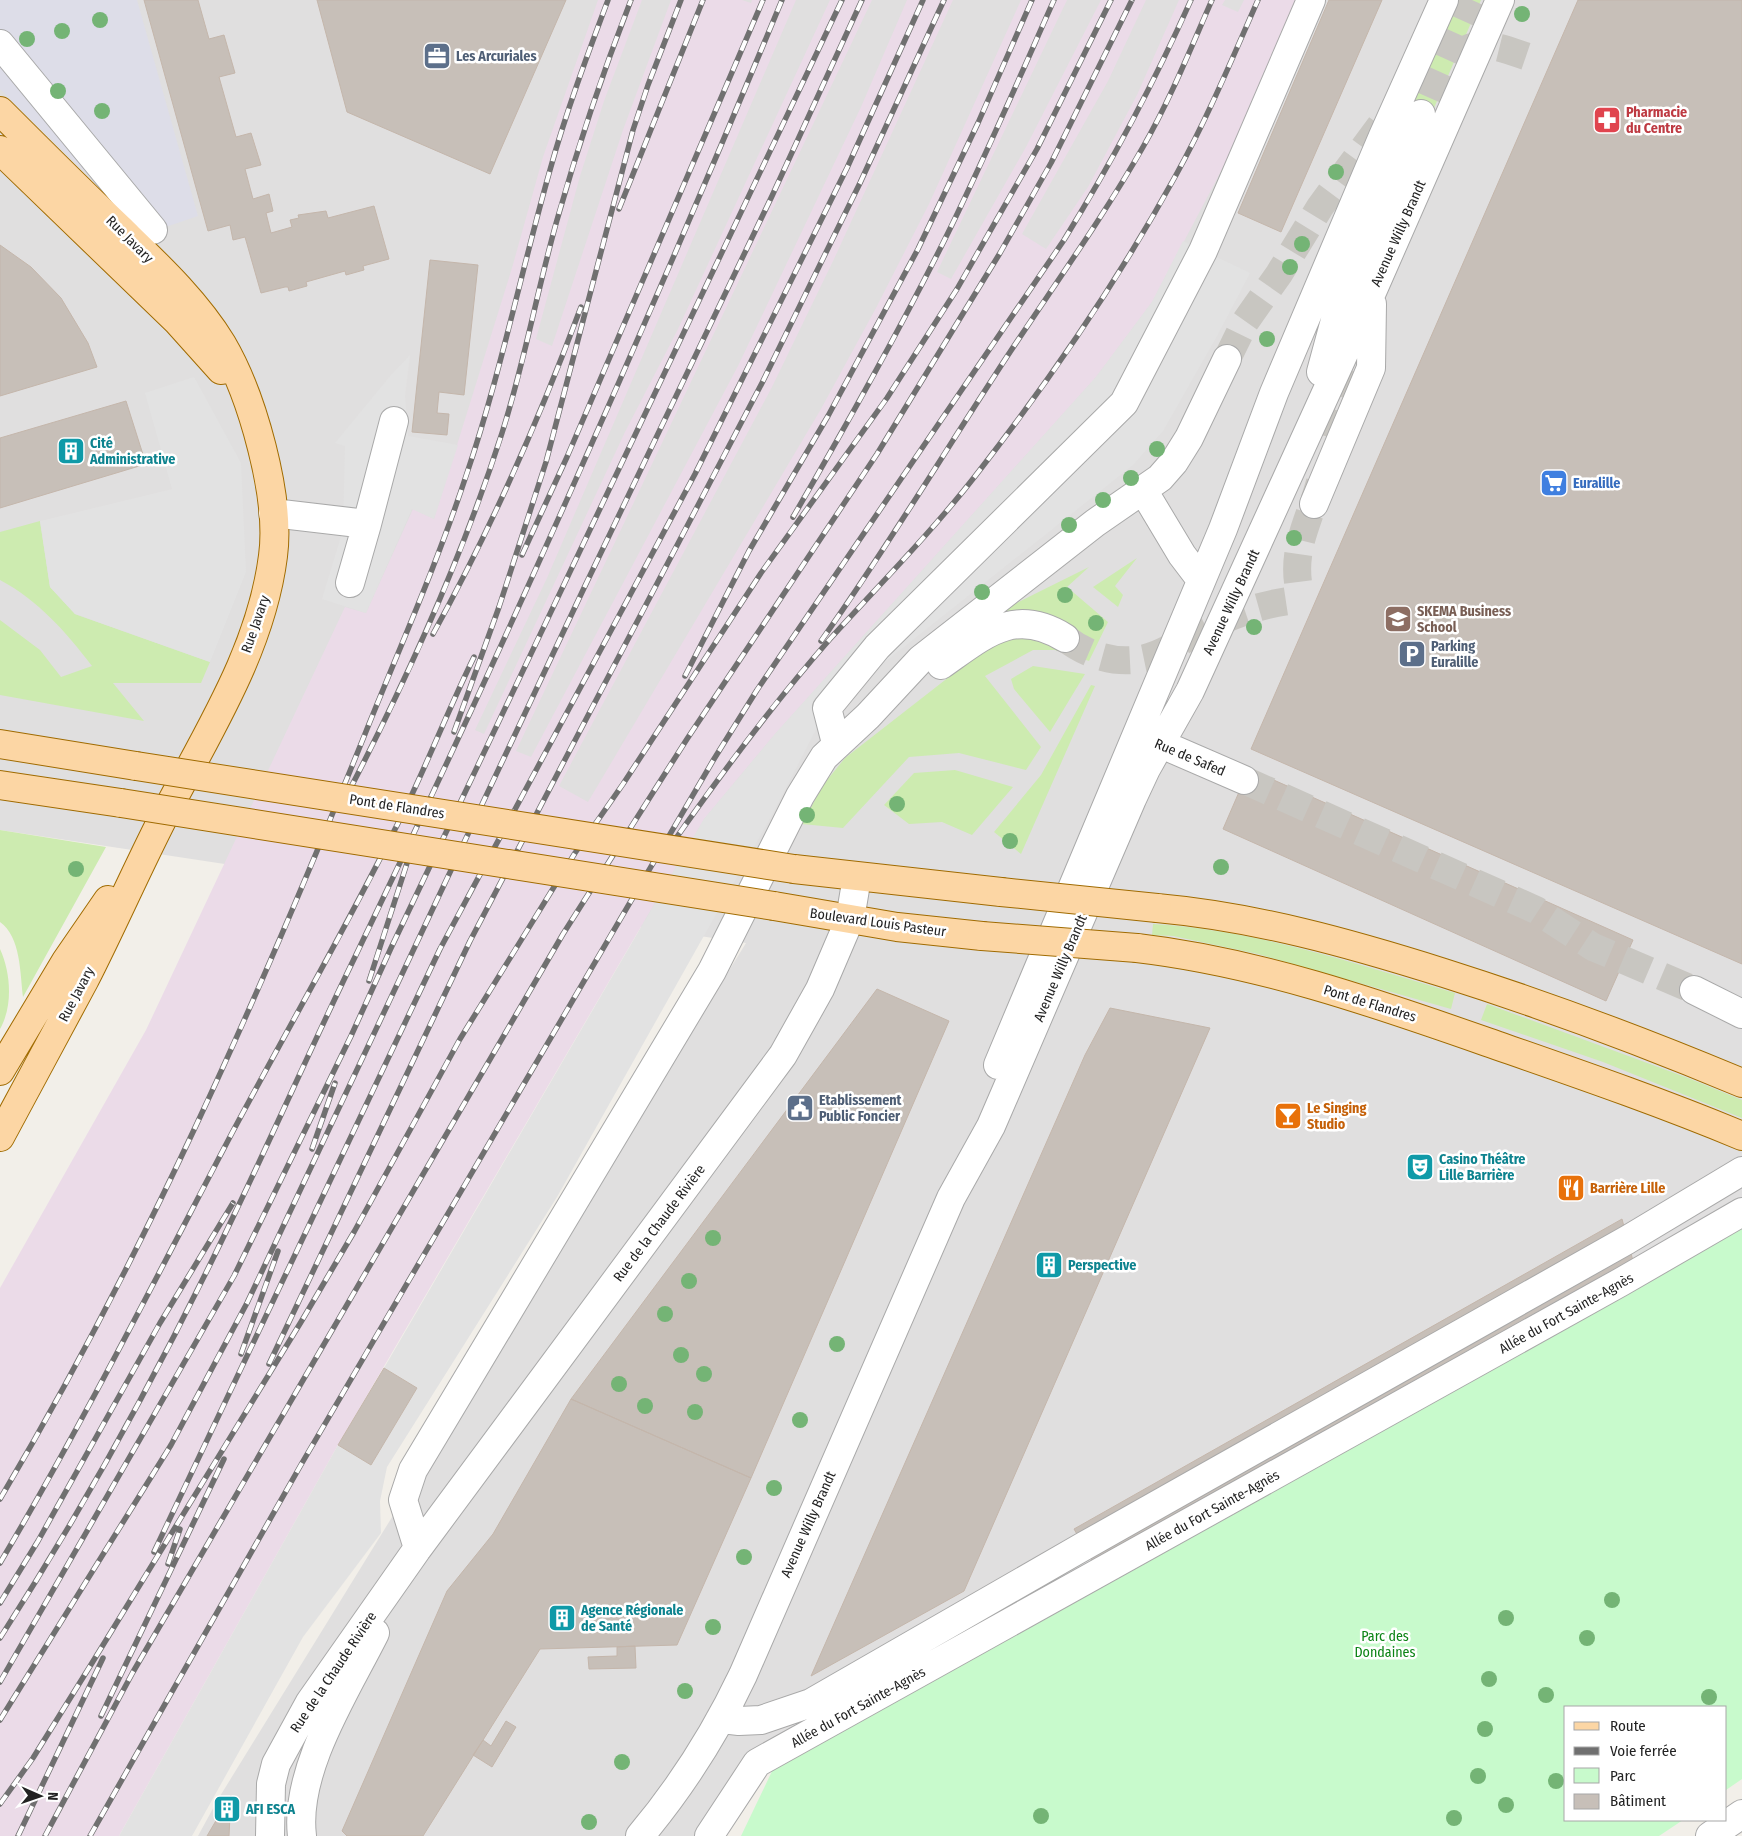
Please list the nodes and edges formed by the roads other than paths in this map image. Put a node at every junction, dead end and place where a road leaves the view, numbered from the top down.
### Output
1 (1311, 0) edge
2 (1424, 0) edge
3 (1444, 0) edge
4 (1500, 0) edge
5 (0, 44) edge
6 (1410, 80) junction
7 (0, 112) edge
8 (1421, 114) tunnel mouth
9 (0, 150) edge
10 (153, 230) dead end
11 (1372, 292) junction
12 (1226, 359) tunnel mouth
13 (249, 410) junction
14 (394, 421) dead end
15 (1301, 448) junction
16 (1143, 490) junction
17 (1314, 504) tunnel mouth
18 (273, 513) junction
19 (367, 524) junction
20 (1201, 580) junction
21 (350, 582) dead end
22 (1065, 638) tunnel mouth
23 (868, 716) junction
24 (1136, 734) junction
25 (836, 743) junction
26 (0, 744) edge
27 (1161, 744) junction
28 (1244, 780) tunnel mouth
29 (0, 785) edge
30 (161, 823) junction
31 (857, 877) junction
32 (850, 919) junction
33 (982, 936) joint
34 (1694, 990) tunnel mouth
35 (1742, 1014) edge
36 (0, 1071) edge
37 (1742, 1083) edge
38 (1742, 1136) edge
39 (0, 1137) edge
40 (1742, 1171) edge
41 (951, 1198) junction
42 (1742, 1212) edge
43 (418, 1548) junction
44 (722, 1719) junction
45 (1742, 1814) edge
46 (270, 1836) edge
47 (302, 1836) edge
48 (640, 1836) edge
49 (709, 1836) edge
50 (1710, 1836) edge

1 - 25 street
2 - 6 street
3 - 6 street, Avenue Willy Brandt
4 - 11 street, Avenue Willy Brandt
5 - 10 street, Rue Javary
6 - 20 street, Avenue Willy Brandt
7 - 13 main road, Rue Javary
8 - 15 street
9 - 13 main road, Rue Javary
11 - 15 street, Avenue Willy Brandt
11 - 17 street
12 - 16 street
13 - 18 main road, Rue Javary
14 - 19 street
15 - 27 street, Avenue Willy Brandt
16 - 20 street
16 - 23 street
18 - 19 street
18 - 30 main road, Rue Javary
19 - 21 street
20 - 24 street, Avenue Willy Brandt
22 - 23 street
23 - 25 street
24 - 27 street, Rue de Safed
24 - 41 street, Avenue Willy Brandt
25 - 43 street
26 - 31 main road, Pont de Flandres, bridge
27 - 28 street, Rue de Safed
27 - 41 street, Avenue Willy Brandt
29 - 32 main road, Boulevard Louis Pasteur, bridge
30 - 36 main road, Rue Javary
30 - 39 main road, Rue Javary
31 - 32 street, Rue de la Chaude Rivière
31 - 37 main road, bridge
32 - 33 main road, Boulevard Louis Pasteur
32 - 43 street, Rue de la Chaude Rivière
33 - 38 main road, Pont de Flandres, bridge
34 - 35 street
40 - 44 street
41 - 44 street, Avenue Willy Brandt
42 - 49 street, Allée du Fort Sainte-Agnès
43 - 46 street, Rue de la Chaude Rivière
43 - 47 street, Rue de la Chaude Rivière
44 - 48 street, Avenue Willy Brandt
45 - 50 street

